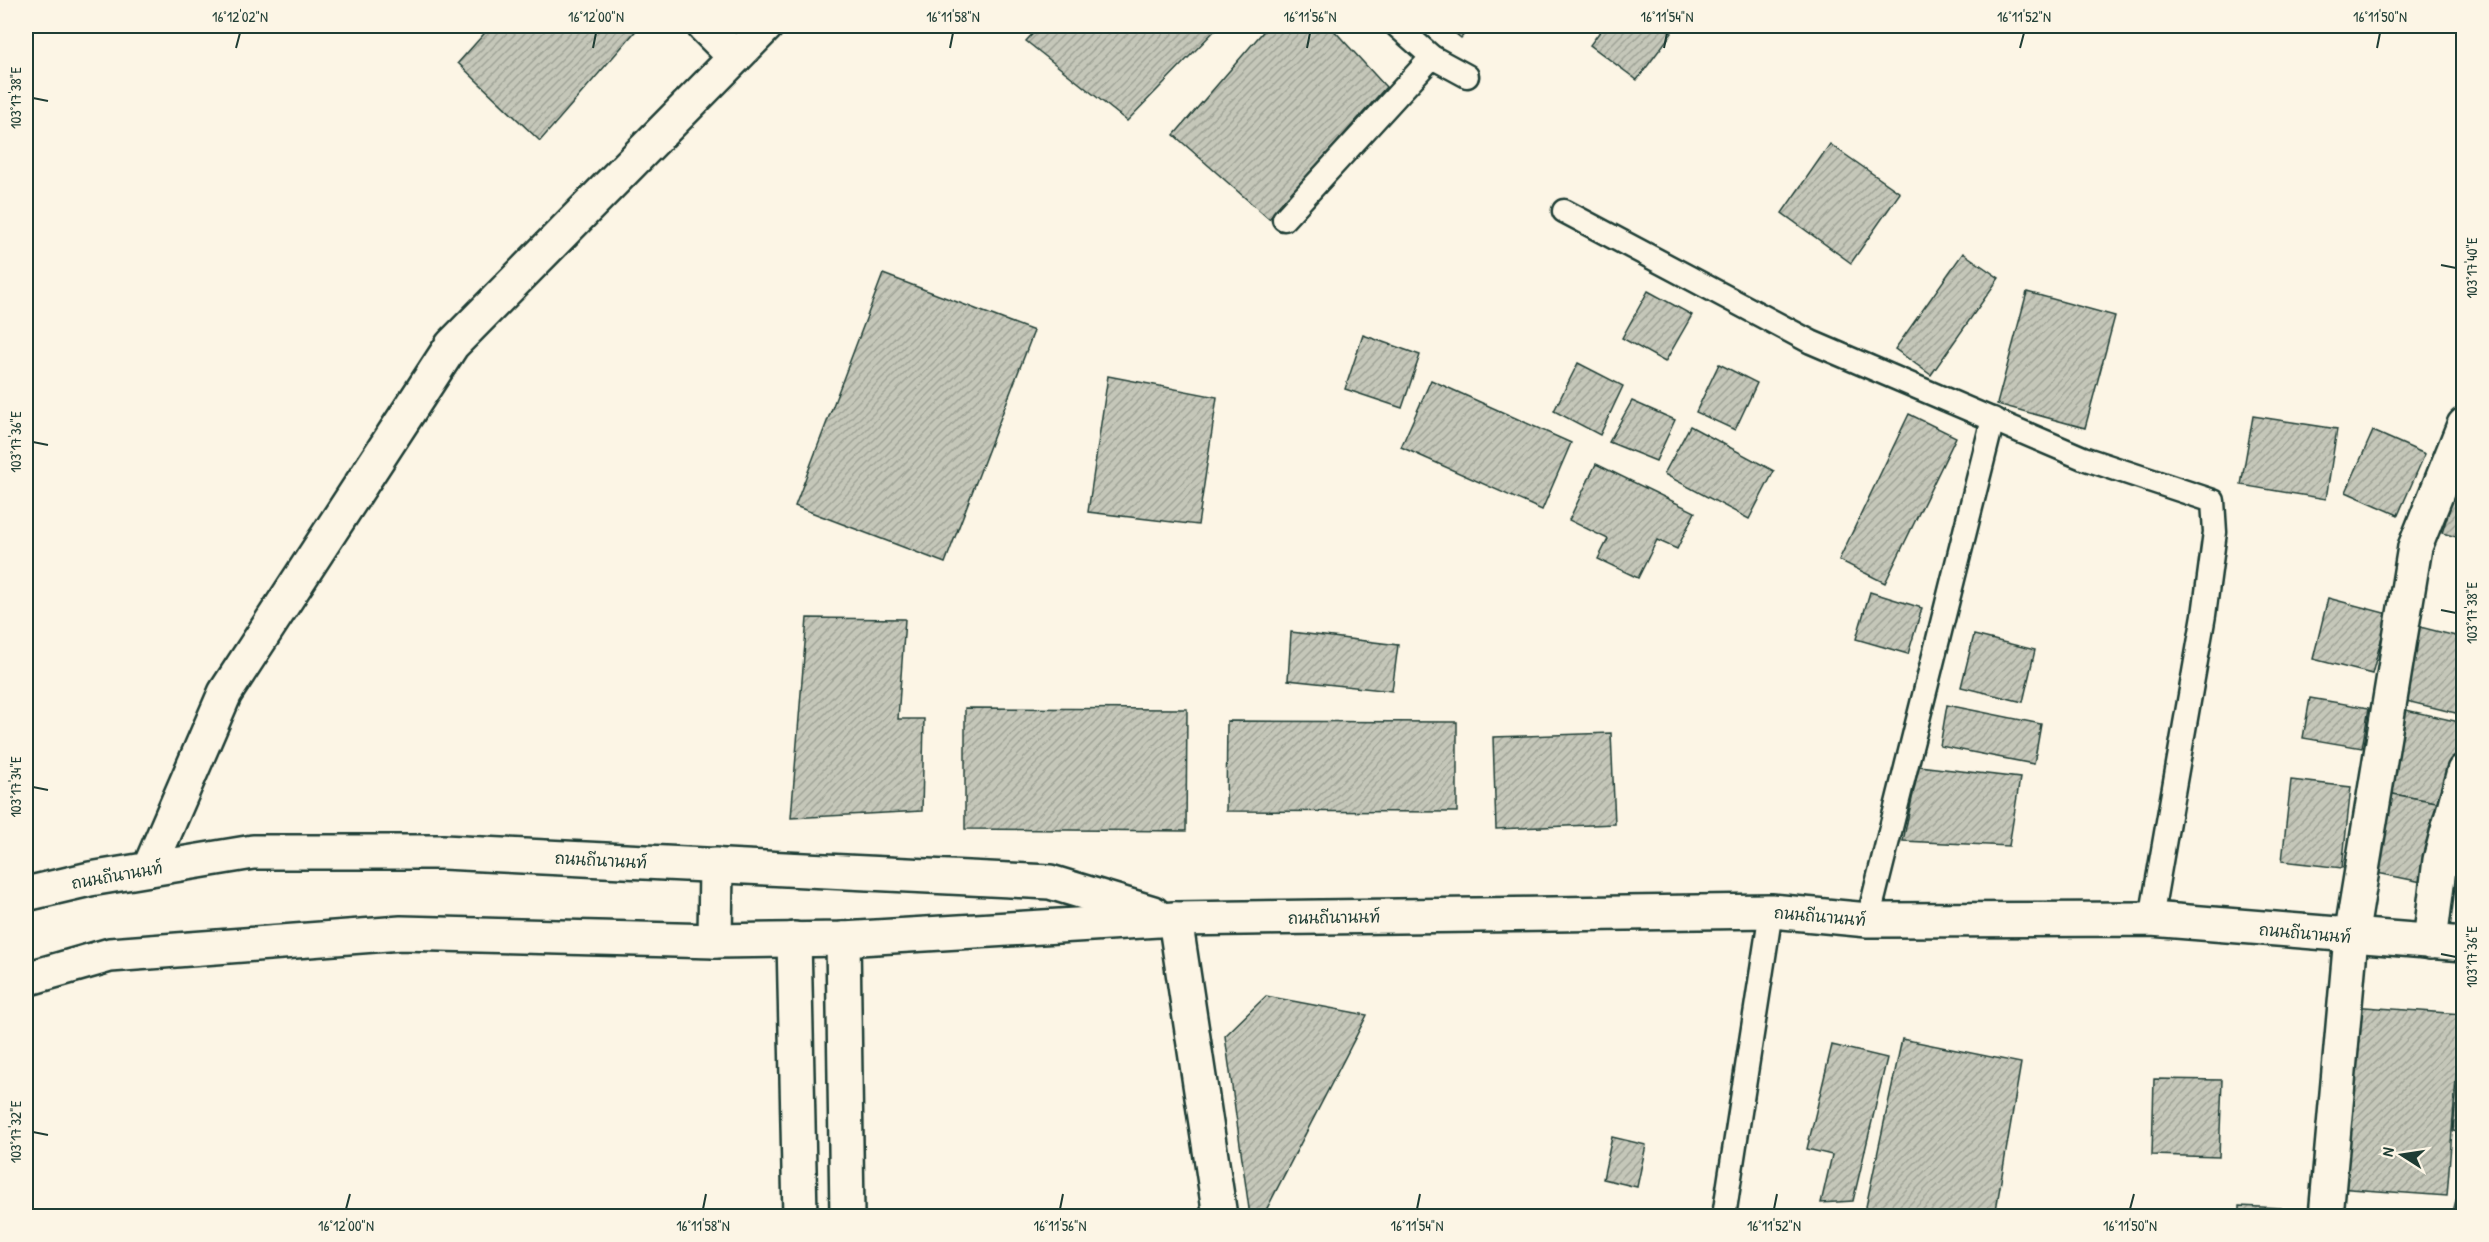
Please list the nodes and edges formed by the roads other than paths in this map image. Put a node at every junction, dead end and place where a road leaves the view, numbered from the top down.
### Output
1 (704, 26) edge
2 (766, 26) edge
3 (1397, 26) edge
4 (735, 57) junction
5 (1432, 57) junction
6 (1467, 76) dead end
7 (1564, 211) dead end
8 (1284, 219) dead end
9 (1993, 419) junction
10 (2463, 425) edge
11 (2463, 771) edge
12 (716, 865) junction
13 (150, 870) junction
14 (26, 894) edge
15 (1771, 911) junction
16 (1175, 919) junction
17 (1868, 920) junction
18 (2151, 920) junction
19 (2351, 937) junction
20 (794, 939) junction
21 (843, 939) junction
22 (715, 941) junction
23 (2430, 942) junction
24 (2463, 944) edge
25 (26, 979) edge
26 (800, 1216) edge
27 (847, 1216) edge
28 (1220, 1216) edge
29 (1724, 1216) edge
30 (2326, 1216) edge

1 - 4 main road
2 - 4 main road
3 - 5 lane
4 - 13 main road
5 - 6 lane
5 - 8 lane
7 - 9 lane
9 - 17 lane
9 - 18 lane
10 - 19 main road
11 - 23 main road
12 - 13 main road, ถนนถีนานนท์
12 - 16 main road, ถนนถีนานนท์
12 - 22 main road
13 - 14 main road, ถนนถีนานนท์
15 - 16 main road, ถนนถีนานนท์
15 - 17 main road, ถนนถีนานนท์
15 - 29 lane
16 - 21 main road, ถนนถีนานนท์
16 - 28 main road
17 - 18 main road, ถนนถีนานนท์
18 - 19 main road, ถนนถีนานนท์
19 - 23 main road, ถนนถีนานนท์
19 - 30 main road
20 - 21 main road, ถนนถีนานนท์
20 - 22 main road, ถนนถีนานนท์
20 - 26 main road
21 - 27 main road
22 - 25 main road, ถนนถีนานนท์
23 - 24 main road, ถนนถีนานนท์

